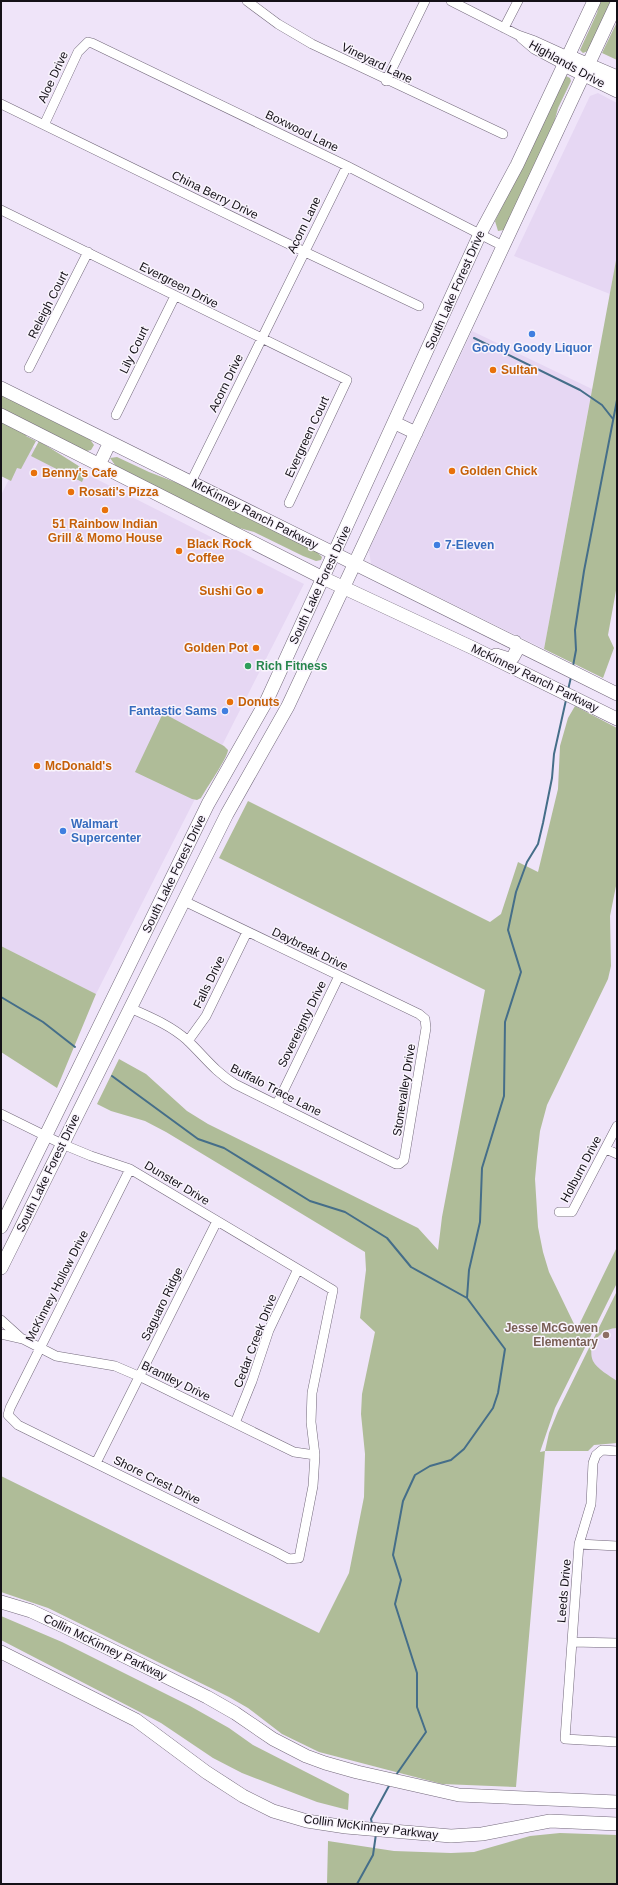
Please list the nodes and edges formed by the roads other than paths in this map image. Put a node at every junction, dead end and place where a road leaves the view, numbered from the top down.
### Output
1 (247, 1) edge
2 (424, 1) edge
3 (451, 1) edge
4 (518, 1) edge
5 (594, 1) edge
6 (617, 3) edge
7 (504, 28) junction
8 (88, 42) joint
9 (566, 60) junction
10 (586, 69) junction
11 (617, 77) edge
12 (386, 81) junction
13 (617, 91) edge
14 (1, 104) edge
15 (44, 125) junction
16 (503, 134) dead end
17 (347, 166) junction
18 (1, 211) edge
19 (480, 234) junction
20 (503, 246) junction
21 (88, 252) junction
22 (305, 252) junction
23 (282, 295) joint
24 (175, 296) junction
25 (419, 306) dead end
26 (261, 338) junction
27 (29, 368) dead end
28 (347, 380) joint
29 (1, 388) edge
30 (1, 415) edge
31 (116, 415) dead end
32 (395, 423) junction
33 (416, 433) junction
34 (110, 442) junction
35 (99, 464) junction
36 (191, 482) junction
37 (289, 503) dead end
38 (335, 555) junction
39 (354, 564) junction
40 (323, 578) junction
41 (344, 587) junction
42 (515, 642) junction
43 (473, 648) junction
44 (617, 694) edge
45 (617, 719) edge
46 (203, 816) junction
47 (222, 826) junction
48 (184, 901) junction
49 (247, 932) junction
50 (339, 976) junction
51 (113, 999) junction
52 (130, 1008) junction
53 (425, 1019) joint
54 (188, 1041) junction
55 (277, 1104) junction
56 (1, 1114) edge
57 (617, 1126) edge
58 (46, 1136) junction
59 (62, 1144) junction
60 (606, 1149) junction
61 (617, 1154) edge
62 (402, 1163) joint
63 (130, 1169) junction
64 (559, 1212) dead end
65 (217, 1221) junction
66 (1, 1227) edge
67 (1, 1268) edge
68 (298, 1269) junction
69 (1, 1320) edge
70 (1, 1334) edge
71 (23, 1340) junction
72 (40, 1347) junction
73 (140, 1376) junction
74 (8, 1416) joint
75 (235, 1423) junction
76 (617, 1451) edge
77 (315, 1455) junction
78 (96, 1464) junction
79 (580, 1544) junction
80 (617, 1546) edge
81 (1, 1602) edge
82 (572, 1642) junction
83 (617, 1643) edge
84 (1, 1652) edge
85 (617, 1742) edge
86 (617, 1802) edge
87 (617, 1824) edge

1 - 12 street, Vineyard Lane
2 - 12 street
3 - 7 street, Highlands Drive
4 - 7 street
5 - 9 main road, South Lake Forest Drive
6 - 10 main road, South Lake Forest Drive
7 - 9 street, Highlands Drive
8 - 15 street, Aloe Drive
8 - 17 street, Boxwood Lane
9 - 10 main road, Highlands Drive
9 - 19 main road, South Lake Forest Drive
10 - 11 main road, Highlands Drive
10 - 13 main road, Highlands Drive
10 - 20 main road, South Lake Forest Drive
12 - 16 street, Vineyard Lane
14 - 15 street, China Berry Drive
15 - 22 street, China Berry Drive
17 - 19 street, Boxwood Lane
17 - 22 street, Acorn Lane
18 - 21 street, Evergreen Drive
19 - 20 street, Boxwood Lane
19 - 32 main road, South Lake Forest Drive
20 - 33 main road, South Lake Forest Drive
21 - 24 street, Evergreen Drive
21 - 27 street, Releigh Court
22 - 23 street, Acorn Lane
22 - 25 street, China Berry Drive
23 - 26 street, Acorn Drive
24 - 26 street, Evergreen Drive
24 - 31 street, Lily Court
26 - 28 street, Evergreen Drive
26 - 36 street, Acorn Drive
28 - 37 street, Evergreen Court
29 - 34 main road, McKinney Ranch Parkway
30 - 35 main road, McKinney Ranch Parkway
32 - 33 main road
32 - 38 main road, South Lake Forest Drive
33 - 39 main road, South Lake Forest Drive
34 - 35 main road
34 - 36 main road, McKinney Ranch Parkway
35 - 40 main road, McKinney Ranch Parkway
36 - 38 main road, McKinney Ranch Parkway
38 - 39 main road, McKinney Ranch Parkway
38 - 40 main road, South Lake Forest Drive
39 - 41 main road, South Lake Forest Drive
39 - 42 main road, McKinney Ranch Parkway
40 - 41 main road, McKinney Ranch Parkway
40 - 46 main road, South Lake Forest Drive
41 - 43 main road, McKinney Ranch Parkway
41 - 47 main road, South Lake Forest Drive
42 - 43 main road
42 - 44 main road, McKinney Ranch Parkway
43 - 45 main road, McKinney Ranch Parkway
46 - 47 main road
46 - 51 main road, South Lake Forest Drive
47 - 48 main road, South Lake Forest Drive
48 - 49 street, Daybreak Drive
48 - 52 main road, South Lake Forest Drive
49 - 50 street, Daybreak Drive
49 - 54 street, Falls Drive
50 - 53 street, Daybreak Drive
50 - 55 street, Sovereignty Drive
51 - 52 main road
51 - 58 main road, South Lake Forest Drive
52 - 54 street, Buffalo Trace Lane
52 - 59 main road, South Lake Forest Drive
53 - 62 street, Stonevalley Drive
54 - 55 street, Buffalo Trace Lane
55 - 62 street, Buffalo Trace Lane
56 - 58 street, Dunster Drive
57 - 60 street, Holburn Drive
58 - 59 street, Dunster Drive
58 - 66 main road, South Lake Forest Drive
59 - 63 street, Dunster Drive
59 - 67 main road, South Lake Forest Drive
60 - 61 street
60 - 64 street, Holburn Drive
63 - 65 street, Dunster Drive
63 - 72 street, McKinney Hollow Drive
65 - 68 street, Dunster Drive
65 - 73 street, Saguaro Ridge
68 - 75 street, Cedar Creek Drive
68 - 77 street, Dunster Drive
69 - 71 street, Brantley Drive
70 - 71 street, Brantley Drive
71 - 72 street, Brantley Drive
72 - 73 street, Brantley Drive
72 - 74 street, McKinney Hollow Drive
73 - 75 street, Brantley Drive
73 - 78 street, Saguaro Ridge
74 - 78 street, Shore Crest Drive
75 - 77 street, Brantley Drive
76 - 79 street, Leeds Drive
77 - 78 street, Shore Crest Drive
79 - 80 street
79 - 82 street, Leeds Drive
81 - 86 main road, Collin McKinney Parkway
82 - 83 street
82 - 85 street, Leeds Drive
84 - 87 main road, Collin McKinney Parkway

